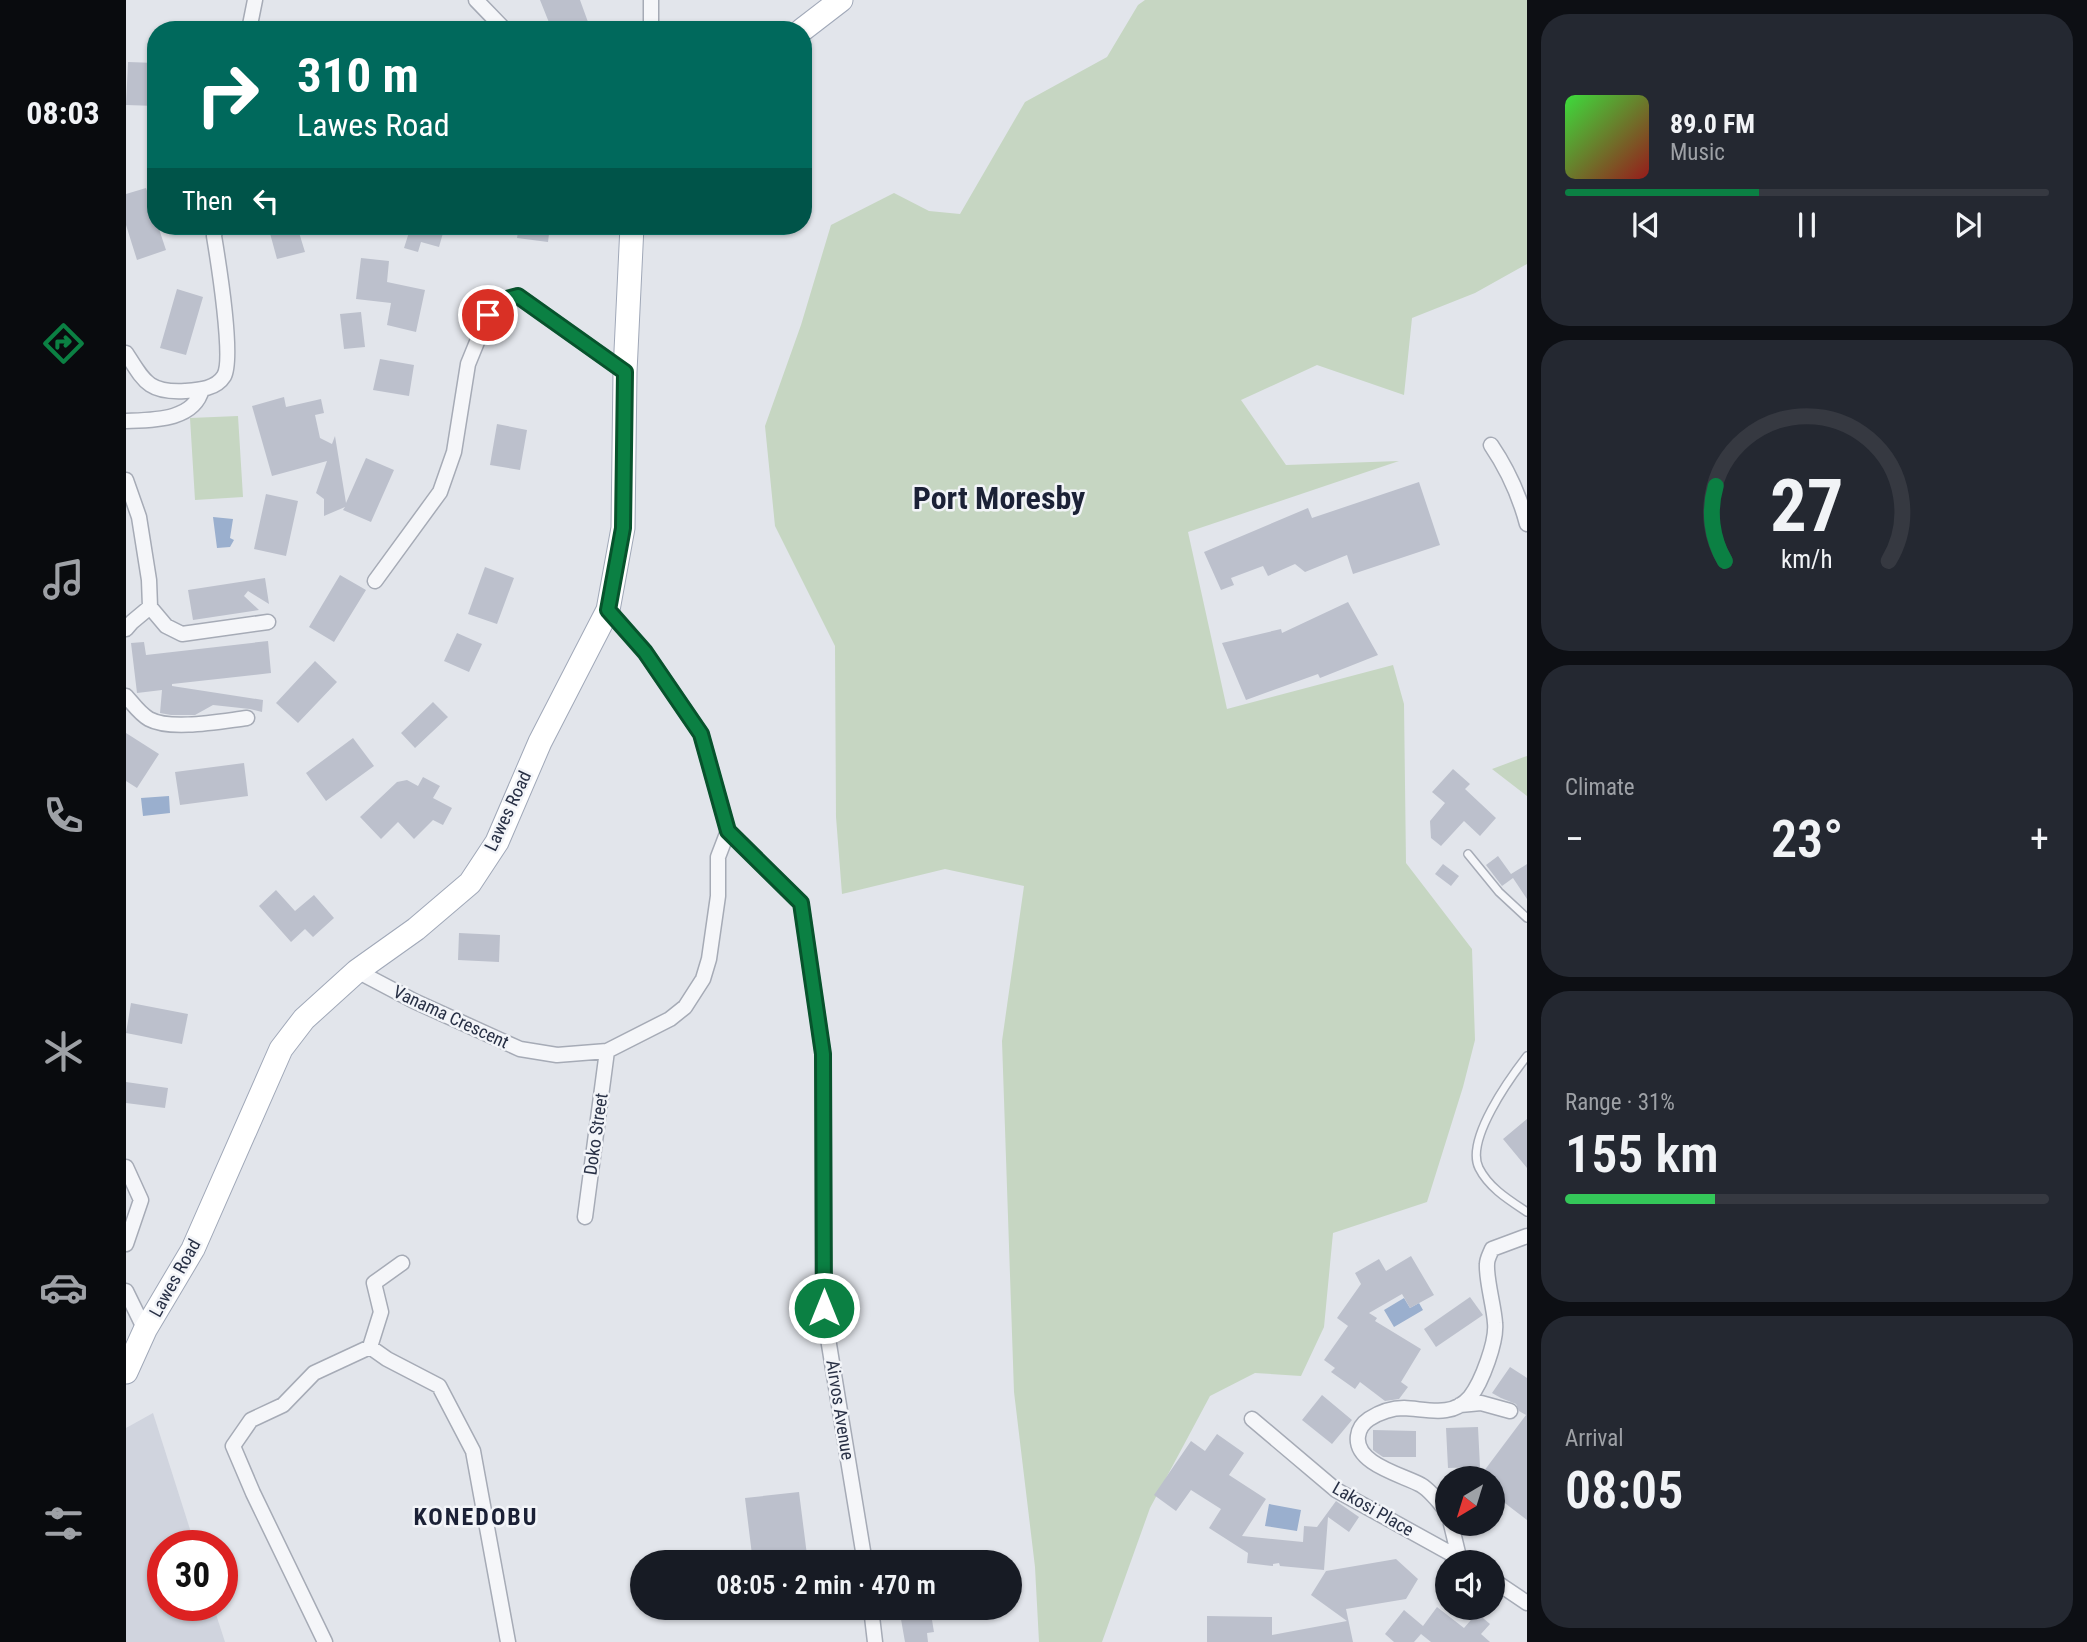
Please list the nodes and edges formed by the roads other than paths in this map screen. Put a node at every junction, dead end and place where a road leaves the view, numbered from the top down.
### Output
1 (255, 0) edge
2 (476, 0) edge
3 (651, 0) edge
4 (841, 0) edge
5 (489, 7) edge
6 (251, 21) edge
7 (651, 21) edge
8 (812, 22) edge
9 (214, 235) edge
10 (632, 235) edge
11 (126, 353) edge
12 (625, 372) junction
13 (202, 389) junction
14 (126, 421) edge
15 (1491, 445) dead end
16 (126, 480) edge
17 (1527, 524) edge
18 (375, 581) dead end
19 (150, 607) junction
20 (608, 610) junction
21 (268, 622) dead end
22 (126, 629) edge
23 (126, 696) edge
24 (247, 718) dead end
25 (728, 831) junction
26 (1468, 854) dead end
27 (1527, 918) edge
28 (357, 971) junction
29 (607, 1051) junction
30 (1527, 1056) edge
31 (126, 1167) edge
32 (1527, 1212) edge
33 (585, 1217) dead end
34 (1527, 1236) edge
35 (126, 1244) edge
36 (402, 1263) dead end
37 (126, 1292) edge
38 (145, 1330) junction
39 (370, 1347) junction
40 (126, 1372) edge
41 (1458, 1405) junction
42 (1510, 1411) dead end
43 (1252, 1419) dead end
44 (1435, 1498) edge
45 (862, 1550) edge
46 (1445, 1550) edge
47 (1505, 1588) edge
48 (1527, 1603) edge
49 (872, 1620) edge
50 (325, 1642) edge
51 (508, 1642) edge
52 (875, 1642) edge

1 - 6 street
2 - 5 street
3 - 7 street
4 - 8 main road
9 - 13 street
10 - 12 main road, Lawes Road
11 - 13 street
12 - 18 street
12 - 20 main road, Lawes Road
13 - 14 street
15 - 17 street
16 - 19 street
19 - 21 street
19 - 22 street
20 - 25 street, Airvos Avenue
20 - 28 main road, Lawes Road
23 - 24 street
25 - 29 street, Vanama Crescent
25 - 45 street, Airvos Avenue
26 - 27 lane
28 - 29 street, Vanama Crescent
28 - 38 main road, Lawes Road
29 - 33 street, Doko Street
30 - 32 lane
31 - 35 street
34 - 41 street
36 - 39 street
37 - 38 street
38 - 40 main road, Lawes Road
39 - 50 street
39 - 51 street
41 - 42 street
41 - 44 street
43 - 46 street, Lakosi Place
47 - 48 street
49 - 52 street

